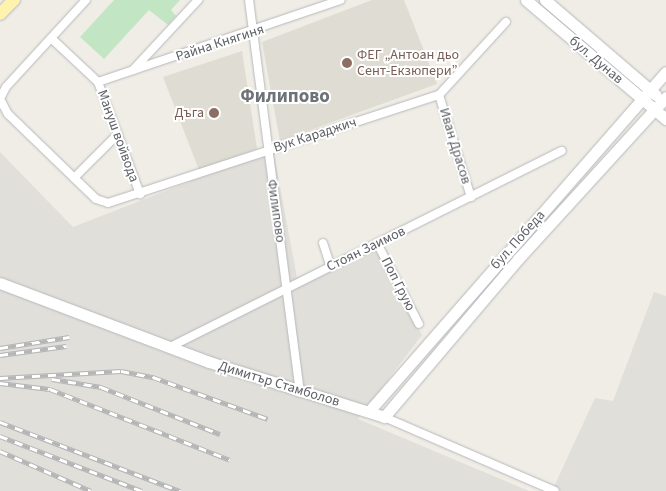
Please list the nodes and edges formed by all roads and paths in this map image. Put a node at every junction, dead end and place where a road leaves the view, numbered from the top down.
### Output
1 (14, 0) edge
2 (86, 0) edge
3 (198, 0) edge
4 (249, 0) edge
5 (340, 0) edge
6 (526, 0) edge
7 (546, 0) edge
8 (0, 14) edge
9 (506, 22) dead end
10 (254, 32) junction
11 (51, 38) junction
12 (131, 72) junction
13 (666, 72) edge
14 (98, 82) junction
15 (439, 95) junction
16 (647, 95) junction
17 (662, 103) edge
18 (666, 120) edge
19 (118, 134) junction
20 (268, 150) junction
21 (562, 151) dead end
22 (74, 178) junction
23 (140, 194) junction
24 (471, 197) junction
25 (323, 243) dead end
26 (378, 243) junction
27 (331, 266) junction
28 (0, 283) edge
29 (286, 289) junction
30 (419, 324) dead end
31 (170, 347) junction
32 (300, 393) junction
33 (370, 410) junction
34 (384, 417) junction
35 (554, 491) edge

1 - 8 main road
2 - 11 street
3 - 12 street
4 - 10 street, Филипово
5 - 10 street, Райна Княгиня
6 - 16 main road, бул. Дунав
7 - 16 main road, бул. Дунав
9 - 15 street, Вук Караджич
10 - 12 street, Райна Княгиня
10 - 20 street, Филипово
11 - 14 street, Мануш войвода
11 - 22 street
12 - 14 street, Райна Княгиня
13 - 16 main road, бул. Победа
14 - 19 street, Мануш войвода
15 - 20 street, Вук Караджич
15 - 24 street, Иван Драсов
16 - 17 main road, бул. Дунав
16 - 33 main road, бул. Победа
17 - 18 main road, бул. Дунав
17 - 34 main road, бул. Победа
19 - 22 street
19 - 23 street, Мануш войвода
20 - 23 street, Вук Караджич
20 - 29 street, Филипово
21 - 24 street, Стоян Заимов
22 - 23 street, Вук Караджич
24 - 26 street, Стоян Заимов
25 - 27 street
26 - 27 street, Стоян Заимов
26 - 30 street, Поп Грую
27 - 29 street, Стоян Заимов
28 - 31 main road, Димитър Стамболов
29 - 31 street, Стоян Заимов
29 - 32 street, Филипово
31 - 32 main road, Димитър Стамболов
32 - 33 main road, Димитър Стамболов
33 - 34 main road, Димитър Стамболов
34 - 35 street, Димитър Стамболов

